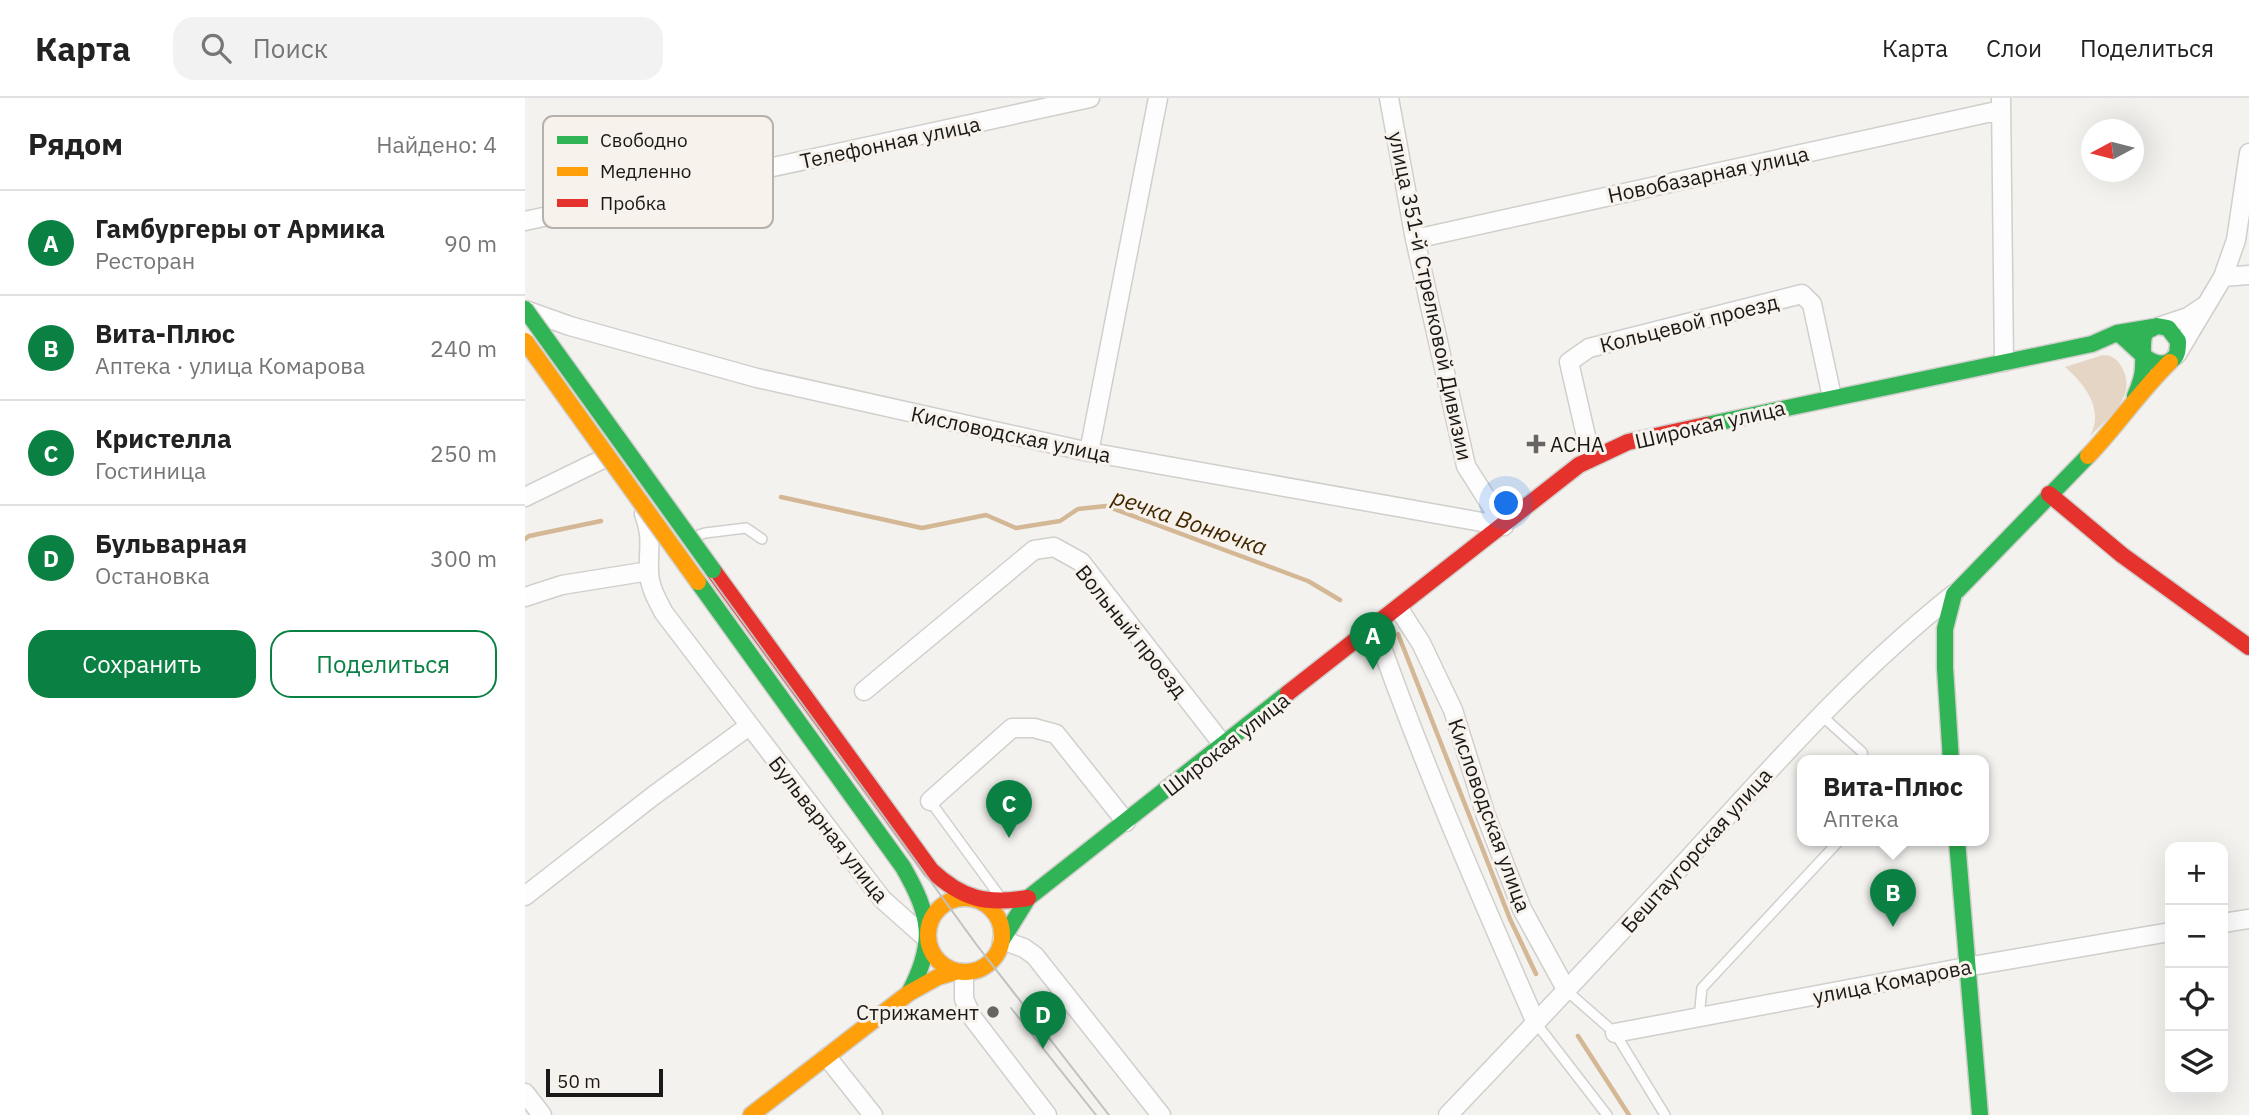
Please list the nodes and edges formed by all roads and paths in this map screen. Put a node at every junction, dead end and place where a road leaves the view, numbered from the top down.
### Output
1 (1090, 98) edge
2 (1158, 98) edge
3 (1389, 98) edge
4 (2001, 104) edge
5 (2249, 153) edge
6 (773, 167) edge
7 (543, 217) edge
8 (525, 221) edge
9 (1415, 239) junction
10 (2249, 275) edge
11 (2223, 277) junction
12 (2206, 305) junction
13 (525, 309) edge
14 (2157, 327) junction
15 (2117, 333) junction
16 (525, 341) edge
17 (525, 350) edge
18 (2142, 354) junction
19 (2173, 359) junction
20 (2004, 362) junction
21 (1832, 397) junction
22 (2132, 403) junction
23 (1089, 452) junction
24 (605, 458) junction
25 (1591, 458) junction
26 (2049, 494) junction
27 (525, 497) edge
28 (1504, 526) junction
29 (762, 539) dead end
30 (649, 572) junction
31 (1954, 594) junction
32 (525, 597) edge
33 (1399, 609) junction
34 (1375, 628) junction
35 (2249, 647) edge
36 (864, 691) dead end
37 (1822, 716) junction
38 (749, 726) junction
39 (1224, 746) junction
40 (1863, 755) edge
41 (1951, 755) edge
42 (930, 801) joint
43 (1126, 822) junction
44 (1834, 846) edge
45 (1957, 846) edge
46 (525, 897) edge
47 (1028, 898) junction
48 (977, 900) junction
49 (1004, 902) junction
50 (2249, 919) edge
51 (2228, 922) edge
52 (2165, 933) edge
53 (927, 939) junction
54 (1002, 940) junction
55 (1966, 967) junction
56 (959, 972) junction
57 (1567, 991) junction
58 (909, 993) junction
59 (1699, 1018) junction
60 (1536, 1023) junction
61 (1615, 1033) junction
62 (827, 1057) junction
63 (525, 1093) edge
64 (542, 1115) edge
65 (751, 1115) edge
66 (873, 1115) edge
67 (1047, 1115) edge
68 (1161, 1115) edge
69 (1448, 1115) edge
70 (1607, 1115) edge
71 (1665, 1115) edge
72 (1980, 1115) edge

1 - 6 street, Телефонная улица
2 - 23 street
3 - 9 street, улица 351-й Стрелковой Дивизии
4 - 9 street, Новобазарная улица
4 - 20 street
5 - 11 street
7 - 8 street, Телефонная улица
9 - 28 street, улица 351-й Стрелковой Дивизии
10 - 11 street
11 - 12 street
12 - 14 street
12 - 19 street
13 - 23 street, Кисловодская улица
13 - 48 main road, bridge
14 - 15 main road, Широкая улица
14 - 18 main road
14 - 19 main road
15 - 18 main road
15 - 20 main road, Широкая улица
16 - 53 main road, Бульварная улица, bridge
17 - 24 street, Бульварная улица
18 - 19 main road
18 - 22 main road
19 - 22 main road
20 - 21 main road, Широкая улица
21 - 25 main road, Широкая улица
21 - 25 street, Кольцевой проезд
22 - 26 main road
23 - 28 street, Кисловодская улица
24 - 27 street
24 - 30 street, Бульварная улица
25 - 28 main road, Широкая улица
26 - 31 main road
26 - 35 main road
28 - 33 main road, Широкая улица
29 - 30 lane
30 - 32 street
30 - 38 street, Бульварная улица
31 - 37 street, Бештаугорская улица
31 - 41 main road
33 - 34 main road, Широкая улица
33 - 57 street, Кисловодская улица
34 - 39 main road, Широкая улица
34 - 60 street, Кисловодская улица
36 - 39 street, Вольный проезд
37 - 40 lane
37 - 57 street, Бештаугорская улица
38 - 46 street
38 - 53 street, Бульварная улица
39 - 43 main road, Широкая улица
42 - 43 street
42 - 49 lane
43 - 47 main road, Широкая улица
44 - 59 lane
45 - 55 main road
47 - 49 main road, Широкая улица
47 - 54 main road, Широкая улица
48 - 49 main road, Широкая улица
48 - 53 main road
48 - 54 main road
50 - 51 street
52 - 55 street, улица Комарова
53 - 56 main road
53 - 58 main road
54 - 56 main road
54 - 68 street
55 - 59 street, улица Комарова
55 - 72 main road
56 - 58 main road
56 - 67 street
57 - 60 street, Бештаугорская улица
57 - 61 lane, Кисловодская улица
58 - 62 main road
59 - 61 street, улица Комарова
60 - 69 street, Бештаугорская улица
60 - 70 lane, Кисловодская улица
61 - 71 lane, Кисловодская улица
62 - 65 main road
62 - 66 street
63 - 64 street

